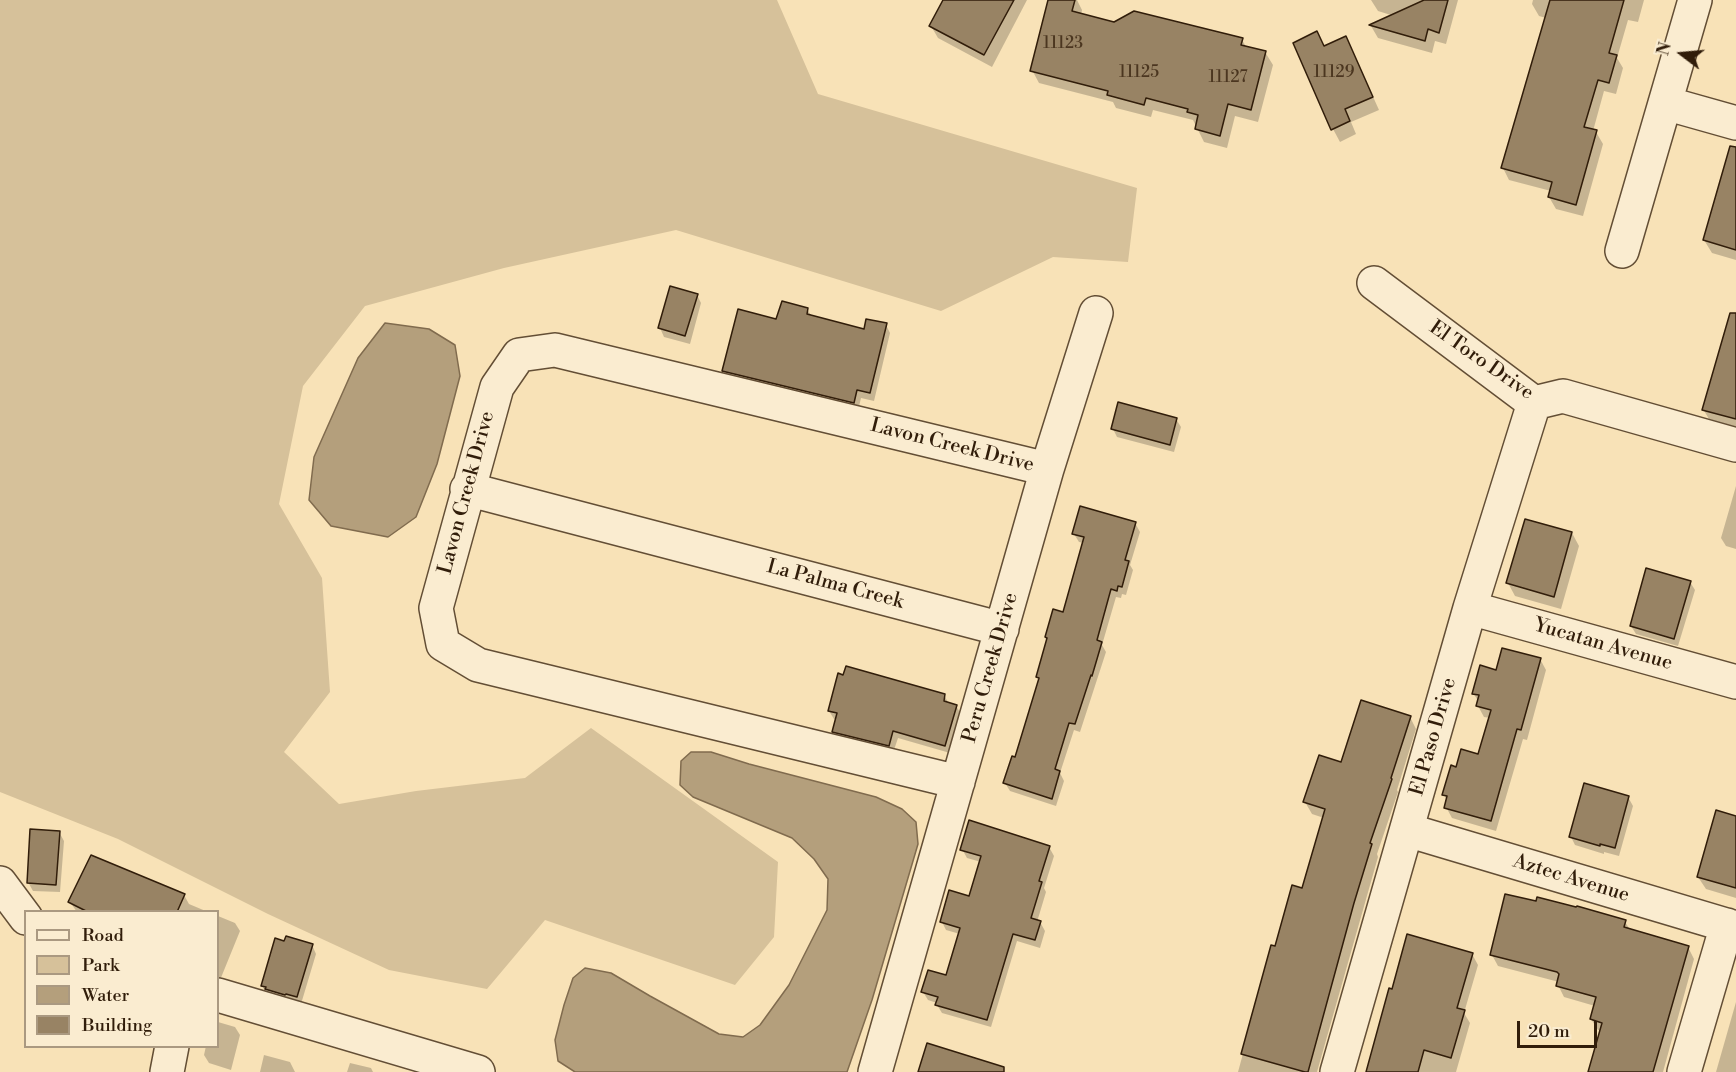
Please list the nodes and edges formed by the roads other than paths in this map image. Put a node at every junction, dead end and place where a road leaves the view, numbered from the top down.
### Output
1 (1695, 0) edge
2 (1665, 104) junction
3 (1736, 123) edge
4 (1622, 251) dead end
5 (1374, 284) dead end
6 (1096, 313) dead end
7 (1534, 403) junction
8 (1736, 445) edge
9 (1047, 469) junction
10 (467, 489) junction
11 (1470, 608) junction
12 (1002, 629) junction
13 (1736, 682) edge
14 (958, 782) junction
15 (1407, 830) junction
16 (0, 883) edge
17 (24, 915) edge
18 (1731, 926) edge
19 (219, 995) edge
20 (172, 1048) edge
21 (167, 1072) edge
22 (478, 1072) edge
23 (875, 1072) edge
24 (1337, 1072) edge
25 (1684, 1072) edge

1 - 2 street
2 - 3 street
2 - 4 street
5 - 7 street, El Toro Drive
6 - 9 street, Peru Creek Drive
7 - 8 street, El Toro Drive
7 - 11 street, El Paso Drive
9 - 10 street, Lavon Creek Drive
9 - 12 street, Peru Creek Drive
10 - 12 street, La Palma Creek
10 - 14 street, Lavon Creek Drive
11 - 13 street, Yucatan Avenue
11 - 15 street, El Paso Drive
12 - 14 street, Peru Creek Drive
14 - 23 street, Peru Creek Drive
15 - 18 street, Aztec Avenue
15 - 24 street, El Paso Drive
16 - 17 street
18 - 25 street
19 - 22 street
20 - 21 street

